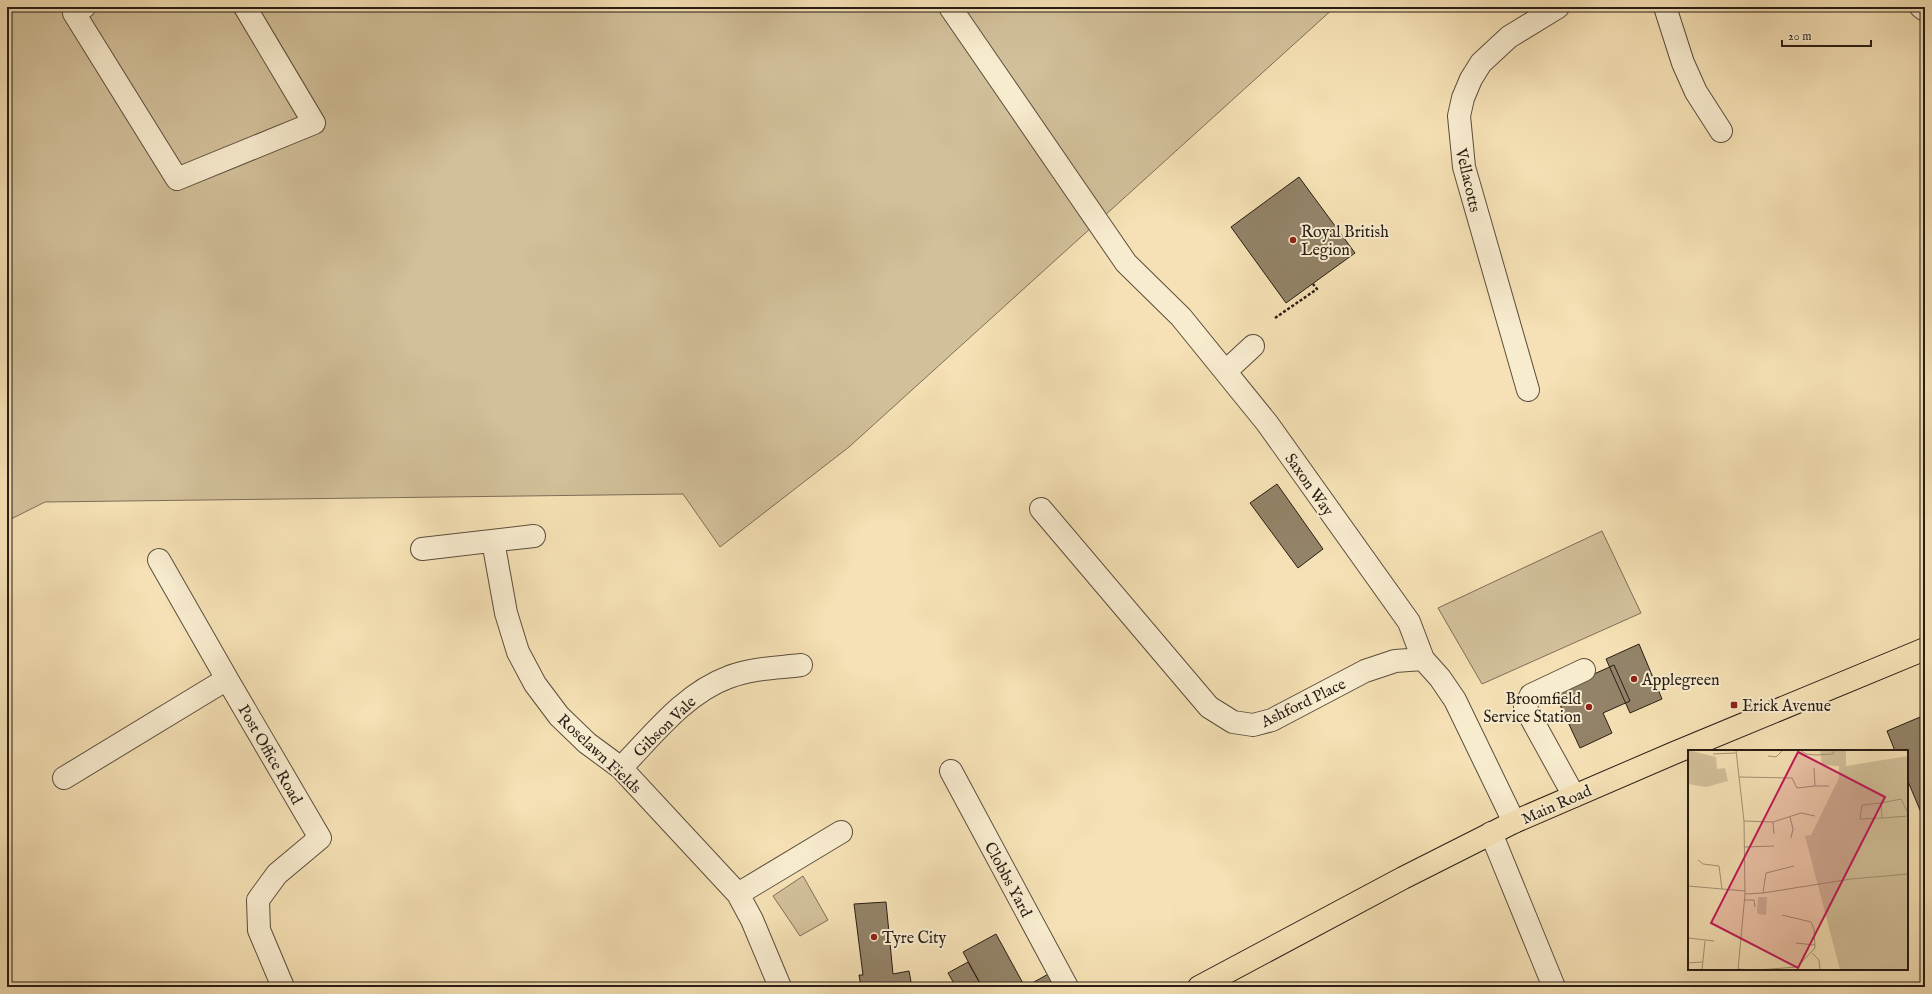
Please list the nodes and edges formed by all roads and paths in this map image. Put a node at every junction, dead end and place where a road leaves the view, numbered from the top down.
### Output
1 (245, 7) edge
2 (950, 7) edge
3 (1558, 7) edge
4 (1665, 7) edge
5 (1921, 7) edge
6 (75, 9) edge
7 (1925, 10) edge
8 (1721, 131) dead end
9 (1313, 284) dead end
10 (1275, 318) dead end
11 (1253, 346) dead end
12 (1226, 372) junction
13 (1528, 390) dead end
14 (1041, 509) dead end
15 (534, 536) dead end
16 (493, 541) junction
17 (422, 548) dead end
18 (159, 560) dead end
19 (1925, 649) edge
20 (1423, 659) junction
21 (801, 665) dead end
22 (1584, 670) dead end
23 (227, 679) junction
24 (621, 768) junction
25 (951, 771) dead end
26 (64, 778) dead end
27 (1574, 796) junction
28 (1514, 822) junction
29 (841, 832) dead end
30 (1491, 834) junction
31 (738, 894) junction
32 (283, 987) edge
33 (780, 987) edge
34 (1067, 987) edge
35 (1199, 987) edge
36 (1554, 987) edge

1 - 6 street
2 - 12 street, Saxon Way
3 - 13 street, Vellacotts
4 - 8 street
5 - 7 street
9 - 10 path
11 - 12 street
12 - 20 street, Saxon Way
14 - 20 street, Ashford Place
15 - 16 street
16 - 17 street
16 - 24 street, Roselawn Fields
18 - 23 street
19 - 27 main road, Main Road
20 - 28 street
21 - 24 street, Gibson Vale
22 - 27 street
23 - 26 street
23 - 32 street, Post Office Road
24 - 31 street, Roselawn Fields
25 - 34 street, Clobbs Yard
27 - 28 main road, Main Road
28 - 30 main road, Main Road
29 - 31 street
30 - 35 main road, Main Road
30 - 36 street
31 - 33 street, Roselawn Fields

